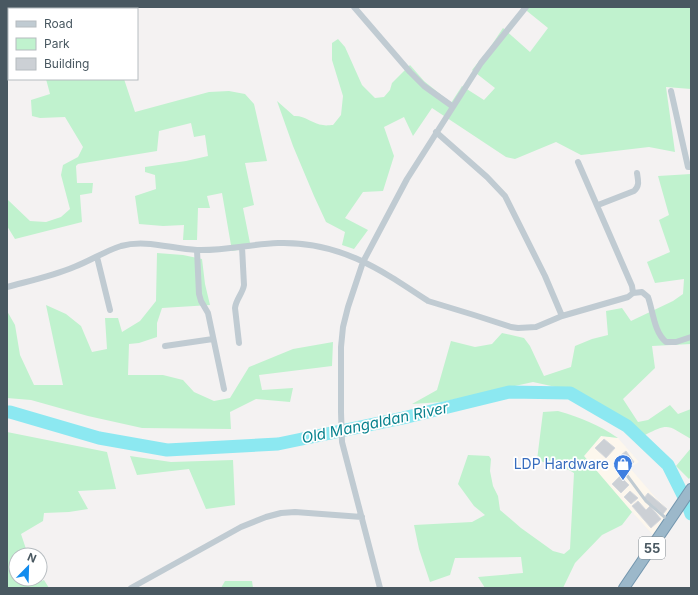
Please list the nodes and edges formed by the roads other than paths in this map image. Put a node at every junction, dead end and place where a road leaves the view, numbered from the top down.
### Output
1 (526, 7) edge
2 (357, 8) edge
3 (671, 91) dead end
4 (452, 106) junction
5 (436, 132) junction
6 (578, 162) dead end
7 (691, 167) edge
8 (637, 173) dead end
9 (598, 205) junction
10 (242, 247) junction
11 (197, 250) junction
12 (97, 257) junction
13 (363, 262) junction
14 (7, 287) edge
15 (633, 293) junction
16 (110, 310) dead end
17 (562, 316) junction
18 (691, 337) edge
19 (213, 338) junction
20 (239, 343) dead end
21 (165, 346) dead end
22 (224, 389) dead end
23 (617, 462) dead end
24 (691, 489) edge
25 (362, 517) junction
26 (670, 522) junction
27 (131, 588) edge
28 (380, 588) edge
29 (624, 588) edge

1 - 4 street
2 - 4 street
3 - 7 street
4 - 5 street
5 - 13 street
5 - 17 street
6 - 9 street
8 - 9 street
9 - 15 street
10 - 11 street
10 - 13 street
10 - 20 street
11 - 12 street
11 - 19 street
12 - 14 street
12 - 16 street
13 - 17 street
13 - 25 street
15 - 17 street
15 - 18 street
19 - 21 street
19 - 22 street
23 - 26 lane
24 - 26 highway, 55
25 - 27 street
25 - 28 street
26 - 29 highway, 55

